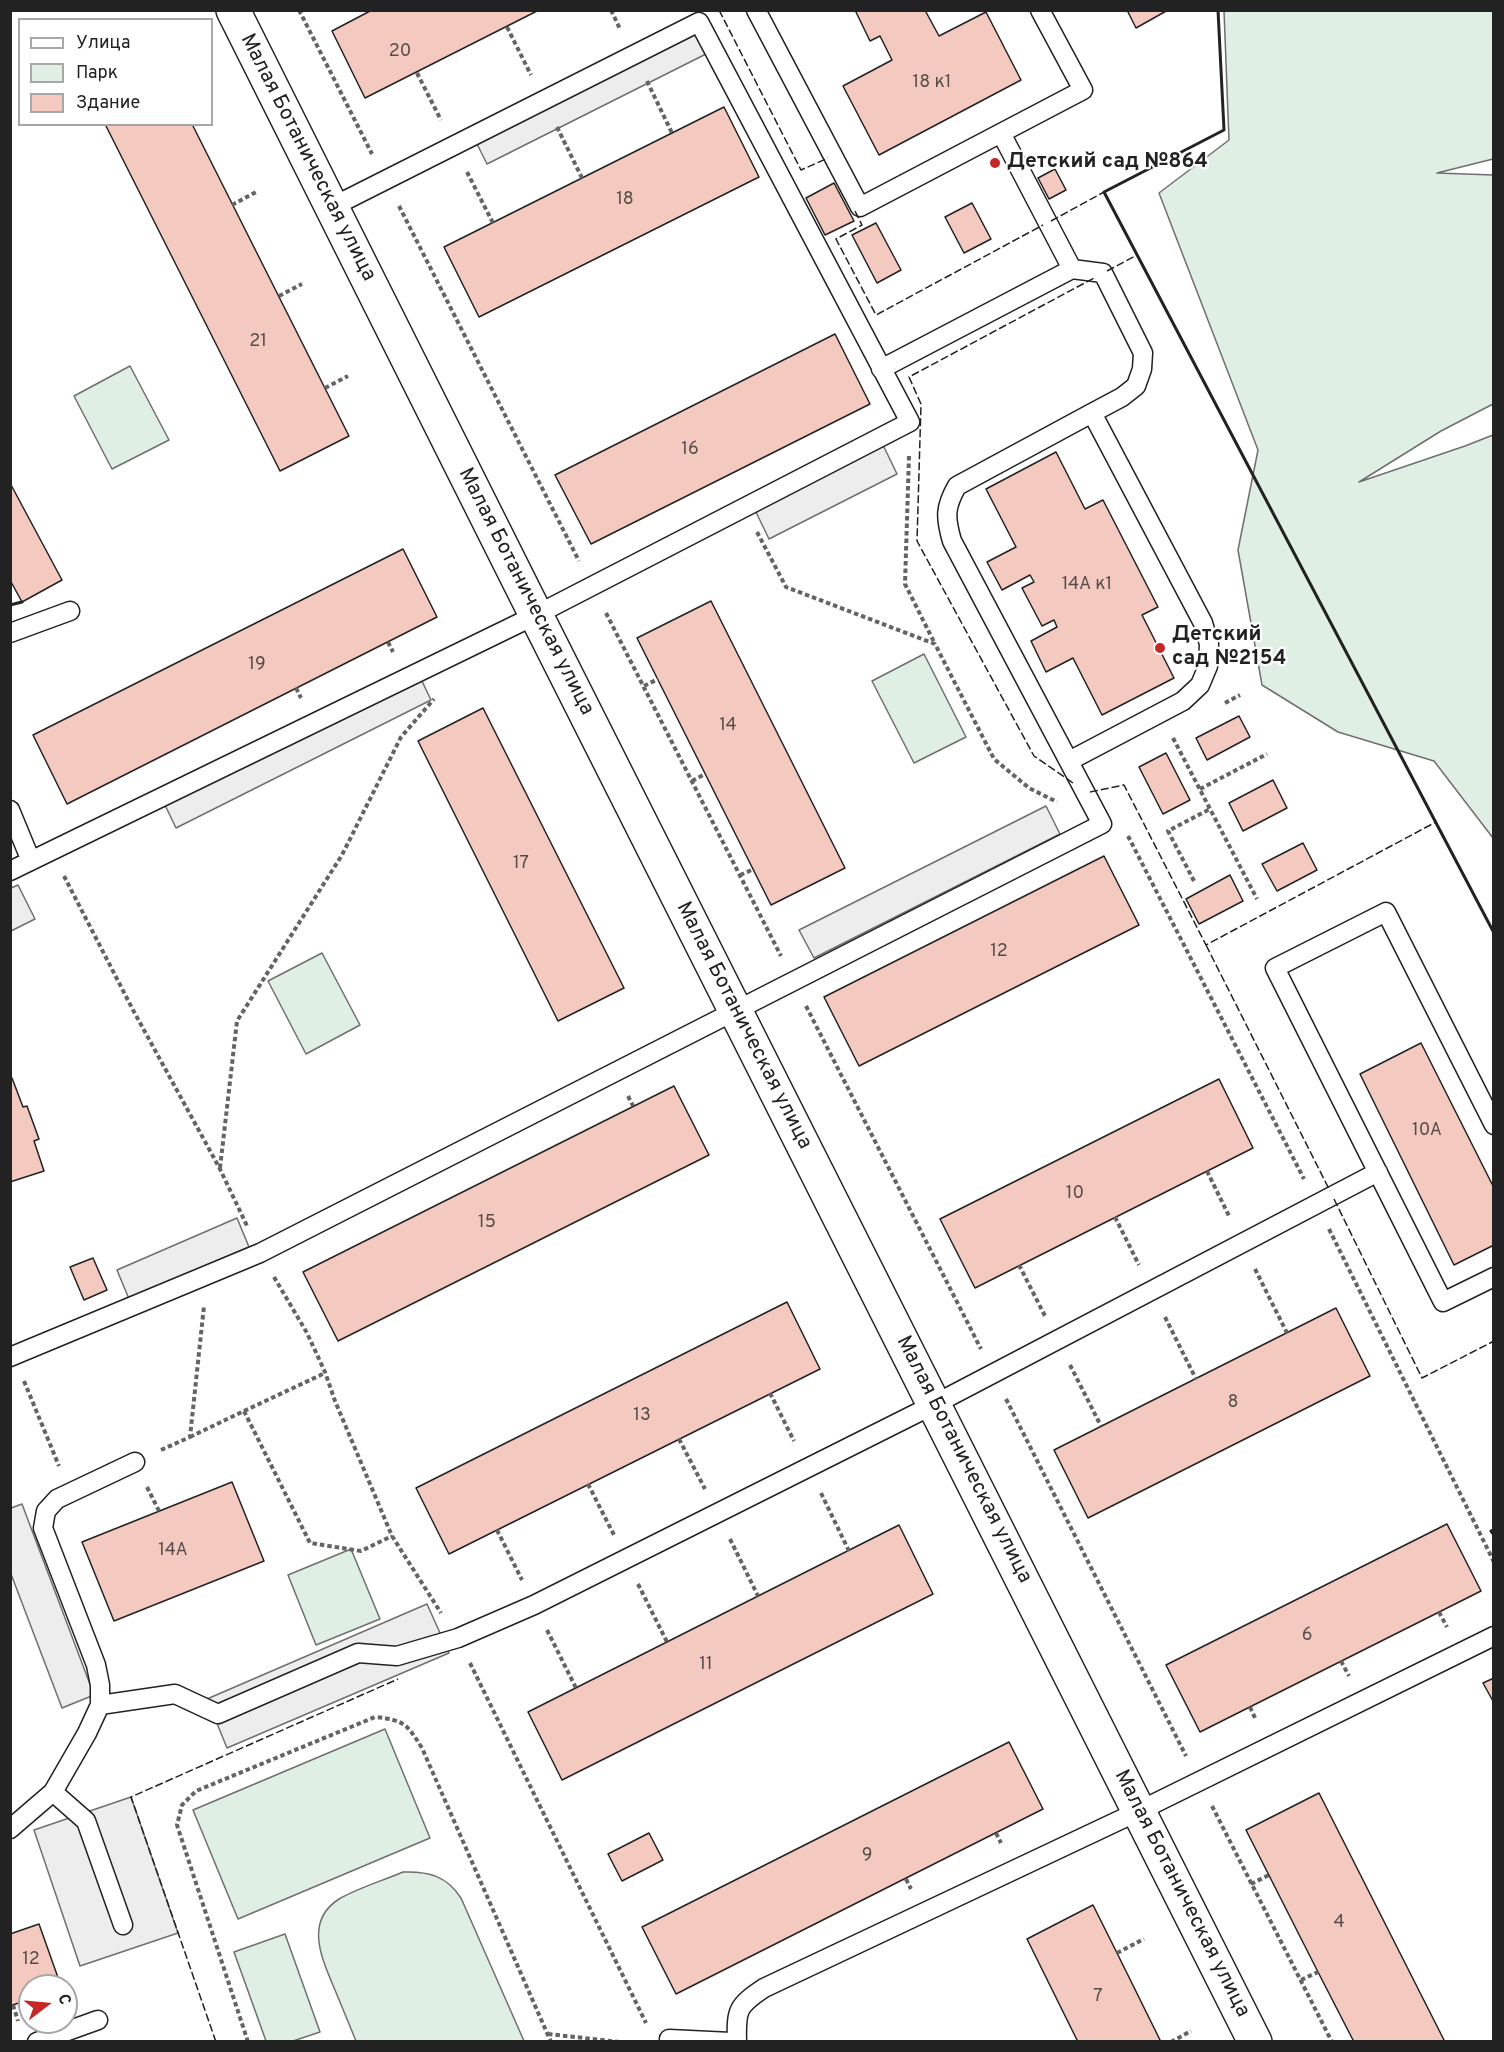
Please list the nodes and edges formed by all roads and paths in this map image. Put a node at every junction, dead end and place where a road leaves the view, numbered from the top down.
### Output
1 (233, 10) edge
2 (299, 10) edge
3 (756, 10) edge
4 (1040, 10) edge
5 (1001, 133) junction
6 (385, 180) junction
7 (256, 192) dead end
8 (232, 205) dead end
9 (332, 207) junction
10 (1072, 269) junction
11 (302, 284) dead end
12 (279, 296) dead end
13 (881, 369) junction
14 (348, 376) dead end
15 (325, 388) dead end
16 (1092, 413) junction
17 (910, 422) junction
18 (744, 507) junction
19 (591, 585) junction
20 (70, 611) dead end
21 (536, 615) junction
22 (10, 633) edge
23 (935, 644) junction
24 (658, 679) dead end
25 (644, 686) junction
26 (438, 694) dead end
27 (1160, 712) junction
28 (1267, 754) dead end
29 (1069, 761) junction
30 (705, 774) dead end
31 (692, 781) junction
32 (1200, 789) junction
33 (1210, 808) junction
34 (10, 810) edge
35 (1101, 824) junction
36 (51, 851) junction
37 (31, 861) junction
38 (754, 869) dead end
39 (10, 871) edge
40 (740, 876) junction
41 (1194, 881) dead end
42 (1257, 899) dead end
43 (793, 980) junction
44 (734, 1009) junction
45 (1494, 1125) edge
46 (220, 1169) junction
47 (1378, 1172) junction
48 (260, 1253) junction
49 (207, 1276) junction
50 (1494, 1277) edge
51 (11, 1354) edge
52 (325, 1372) junction
53 (993, 1373) junction
54 (935, 1404) junction
55 (244, 1411) junction
56 (190, 1437) junction
57 (135, 1462) joint
58 (70, 1493) junction
59 (392, 1536) junction
60 (1494, 1636) edge
61 (458, 1638) junction
62 (100, 1705) junction
63 (1199, 1781) junction
64 (53, 1792) junction
65 (1138, 1811) junction
66 (10, 1830) edge
67 (1269, 1875) dead end
68 (1251, 1884) junction
69 (123, 1925) dead end
70 (1144, 1939) dead end
71 (1117, 1953) dead end
72 (1318, 1971) dead end
73 (1301, 1980) junction
74 (98, 2020) dead end
75 (649, 2030) dead end
76 (1191, 2031) dead end
77 (548, 2034) junction
78 (669, 2039) dead end
79 (37, 2042) edge
80 (248, 2042) edge
81 (551, 2042) edge
82 (620, 2042) edge
83 (732, 2042) edge
84 (737, 2042) edge
85 (1171, 2042) edge
86 (1255, 2042) edge
87 (1332, 2042) edge

1 - 9 street, Малая Ботаническая улица
2 - 6 path
3 - 5 lane
4 - 5 lane
5 - 10 lane
6 - 9 lane
6 - 13 lane
6 - 19 path
7 - 8 path
9 - 21 street, Малая Ботаническая улица
10 - 13 lane
10 - 16 lane
11 - 12 path
13 - 17 lane
14 - 15 path
16 - 27 lane
16 - 29 lane
17 - 18 lane
17 - 23 path
18 - 19 lane
18 - 23 path
19 - 21 lane
19 - 25 path
20 - 22 lane
21 - 36 lane
21 - 44 street, Малая Ботаническая улица
23 - 35 path
24 - 25 path
25 - 31 path
26 - 46 path
27 - 29 lane
27 - 32 path
28 - 32 path
29 - 35 lane
30 - 31 path
31 - 40 path
32 - 33 path
33 - 41 path
33 - 42 path
34 - 37 lane
35 - 43 lane
36 - 37 lane
36 - 46 path
37 - 39 lane
38 - 40 path
40 - 43 path
43 - 44 lane
43 - 53 path
44 - 48 lane
44 - 54 street, Малая Ботаническая улица
45 - 47 lane
46 - 48 path
47 - 50 lane
47 - 53 lane
48 - 49 lane
48 - 52 path
49 - 51 lane
49 - 56 path
51 - 58 path
52 - 55 path
52 - 59 path
53 - 54 lane
53 - 63 path
54 - 61 lane
54 - 65 street, Малая Ботаническая улица
55 - 56 path
55 - 59 path
56 - 57 path
57 - 58 lane
58 - 62 lane
59 - 61 path
60 - 63 lane
61 - 62 lane
61 - 75 path
62 - 64 lane
63 - 65 lane
63 - 68 path
64 - 66 lane
64 - 69 lane
65 - 84 lane
65 - 86 street, Малая Ботаническая улица
67 - 68 path
68 - 73 path
70 - 71 path
72 - 73 path
73 - 87 path
74 - 79 lane
76 - 85 path
77 - 80 path
77 - 81 path
77 - 82 path
78 - 83 lane

